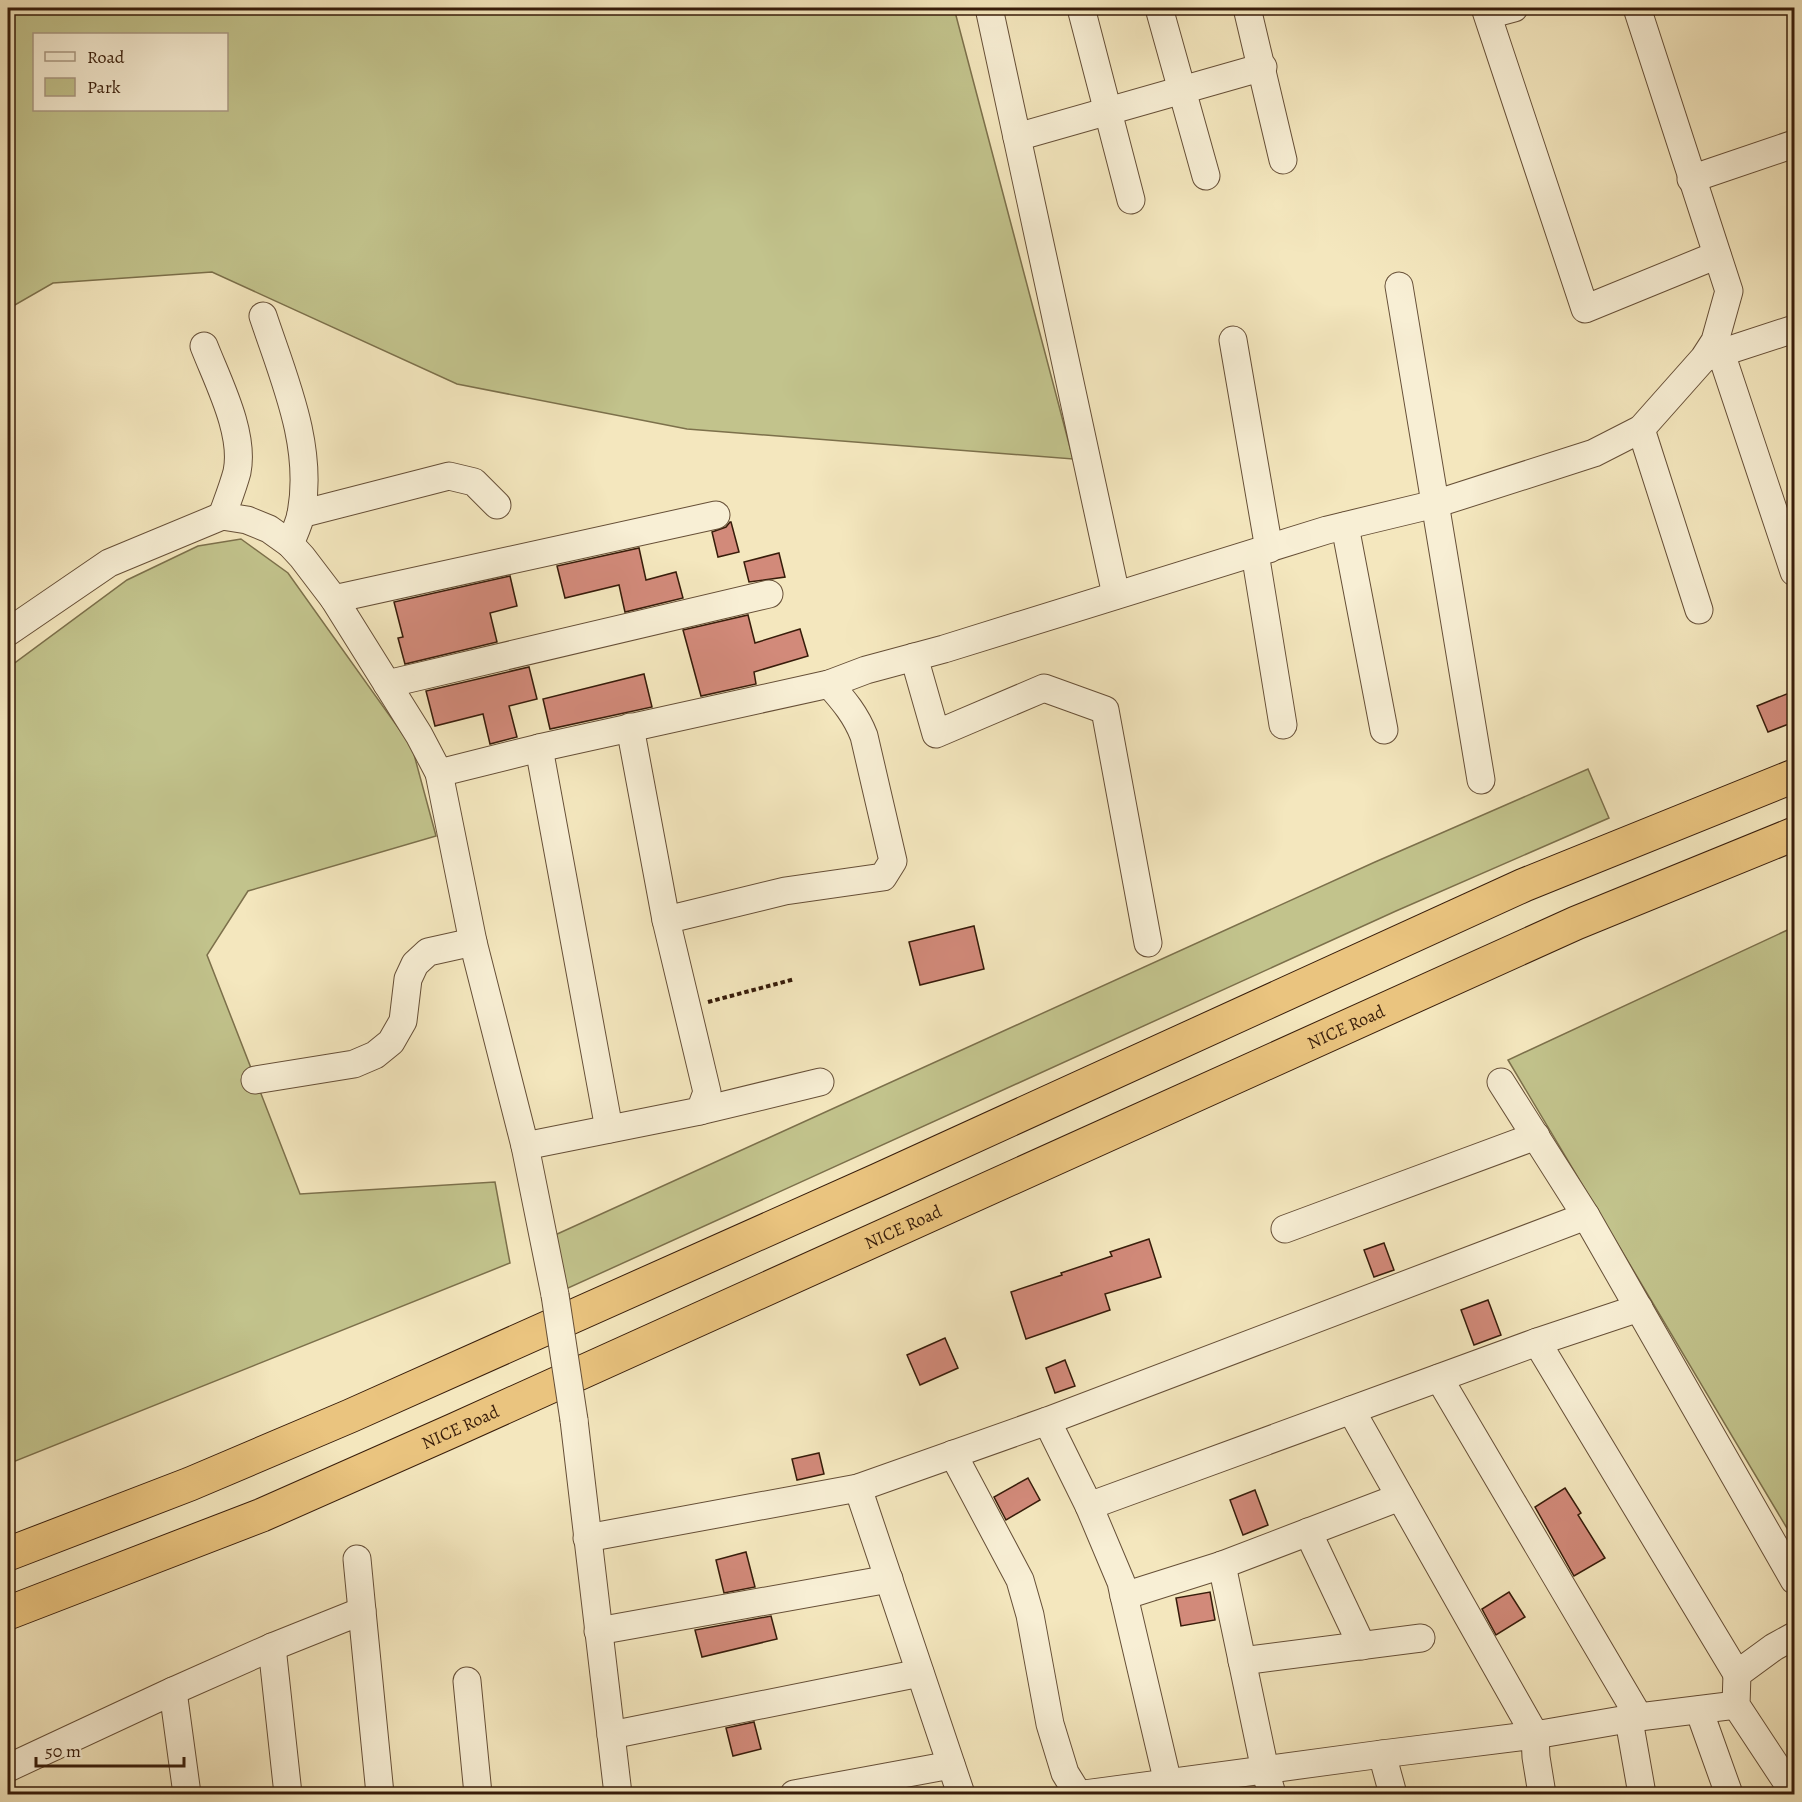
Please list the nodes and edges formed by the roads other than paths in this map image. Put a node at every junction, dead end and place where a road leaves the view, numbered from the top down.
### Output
1 (989, 8) edge
2 (1081, 8) edge
3 (1159, 8) edge
4 (1247, 8) edge
5 (1514, 8) edge
6 (1637, 8) edge
7 (1486, 11) edge
8 (1263, 67) junction
9 (1180, 90) junction
10 (1109, 110) junction
11 (1017, 137) junction
12 (1794, 144) edge
13 (1283, 160) dead end
14 (1206, 177) dead end
15 (1691, 178) junction
16 (1131, 200) dead end
17 (1717, 255) junction
18 (1399, 286) dead end
19 (263, 316) dead end
20 (1794, 329) edge
21 (1233, 340) dead end
22 (204, 346) dead end
23 (1712, 356) junction
24 (1641, 429) junction
25 (1435, 504) junction
26 (497, 505) dead end
27 (301, 514) junction
28 (716, 515) dead end
29 (222, 516) junction
30 (1345, 526) junction
31 (290, 544) junction
32 (1262, 551) junction
33 (1794, 572) edge
34 (769, 594) dead end
35 (1116, 595) junction
36 (334, 599) junction
37 (1699, 610) dead end
38 (8, 632) edge
39 (914, 657) junction
40 (387, 684) junction
41 (829, 684) junction
42 (1283, 725) dead end
43 (630, 727) junction
44 (1384, 730) dead end
45 (538, 748) junction
46 (439, 772) junction
47 (1794, 776) edge
48 (1481, 780) dead end
49 (1794, 834) edge
50 (666, 920) junction
51 (473, 942) junction
52 (1148, 943) dead end
53 (255, 1080) dead end
54 (820, 1082) dead end
55 (1501, 1082) dead end
56 (700, 1111) junction
57 (609, 1129) junction
58 (1536, 1136) junction
59 (525, 1146) junction
60 (1586, 1216) junction
61 (1285, 1229) dead end
62 (1639, 1308) junction
63 (1538, 1342) junction
64 (1439, 1378) junction
65 (1351, 1410) junction
66 (1047, 1421) junction
67 (953, 1454) junction
68 (858, 1488) junction
69 (1400, 1497) junction
70 (1089, 1506) junction
71 (1308, 1532) junction
72 (587, 1538) junction
73 (8, 1554) edge
74 (357, 1559) dead end
75 (1222, 1565) junction
76 (889, 1579) junction
77 (1794, 1580) edge
78 (1124, 1596) junction
79 (362, 1611) junction
80 (8, 1613) edge
81 (598, 1631) junction
82 (1794, 1636) edge
83 (1421, 1638) dead end
84 (1362, 1646) junction
85 (272, 1647) junction
86 (1242, 1661) junction
87 (920, 1673) junction
88 (1737, 1674) junction
89 (467, 1681) dead end
90 (173, 1691) junction
91 (1736, 1705) junction
92 (1699, 1710) junction
93 (1634, 1719) junction
94 (611, 1735) junction
95 (1535, 1735) junction
96 (1382, 1754) junction
97 (951, 1765) junction
98 (8, 1768) edge
99 (1268, 1782) edge
100 (1168, 1784) junction
101 (1794, 1793) edge
102 (187, 1794) edge
103 (288, 1794) edge
104 (380, 1794) edge
105 (478, 1794) edge
106 (618, 1794) edge
107 (794, 1794) edge
108 (961, 1794) edge
109 (1078, 1794) edge
110 (1084, 1794) edge
111 (1393, 1794) edge
112 (1542, 1794) edge
113 (1642, 1794) edge
114 (1729, 1794) edge

1 - 11 street
2 - 10 street
3 - 9 street
4 - 8 street
5 - 7 street
6 - 15 street
7 - 17 street
8 - 9 street
8 - 13 street
9 - 10 street
9 - 14 street
10 - 11 street
10 - 16 street
11 - 35 street
12 - 15 street
15 - 17 street
17 - 23 street
18 - 25 street
19 - 27 street
20 - 23 street
21 - 32 street
22 - 29 street
23 - 24 street
23 - 33 street
24 - 25 street
24 - 37 street
25 - 30 street
25 - 48 street
26 - 27 street
27 - 31 street
28 - 36 street
29 - 31 street
29 - 38 street
30 - 32 street
30 - 44 street
31 - 36 street
32 - 35 street
32 - 42 street
34 - 40 street
35 - 39 street
36 - 40 street
39 - 41 street
39 - 52 street
40 - 46 street
41 - 43 street
41 - 50 street
43 - 45 street
43 - 50 street
45 - 46 street
45 - 57 street
46 - 51 street
47 - 73 highway
49 - 80 highway, NICE Road
50 - 56 street
51 - 53 street
51 - 59 street
54 - 56 street
55 - 58 street
56 - 57 street
57 - 59 street
58 - 60 street
58 - 61 street
59 - 72 street, bridge
60 - 62 street
60 - 66 street
62 - 63 street
62 - 77 street
63 - 64 street
63 - 88 street
64 - 65 street
64 - 93 street
65 - 69 street
65 - 70 street
66 - 67 street
66 - 70 street
67 - 68 street
67 - 109 street
68 - 72 street
68 - 76 street
69 - 71 street
69 - 95 street
70 - 78 street
71 - 75 street
71 - 84 street
72 - 81 street
74 - 79 street
75 - 78 street
75 - 86 street
76 - 81 street
76 - 87 street
78 - 100 street
79 - 85 street
79 - 104 street
81 - 94 street
82 - 88 street
83 - 84 street
84 - 86 street
85 - 90 street
85 - 103 street
86 - 99 street
87 - 94 street
87 - 97 street
88 - 91 street
89 - 105 street
90 - 98 street
90 - 102 street
91 - 92 street
91 - 101 street
92 - 93 street
92 - 114 street
93 - 95 street
93 - 113 street
94 - 106 street
95 - 96 street
95 - 112 street
96 - 99 street
96 - 111 street
97 - 107 street
97 - 108 street
99 - 100 street
100 - 110 street

